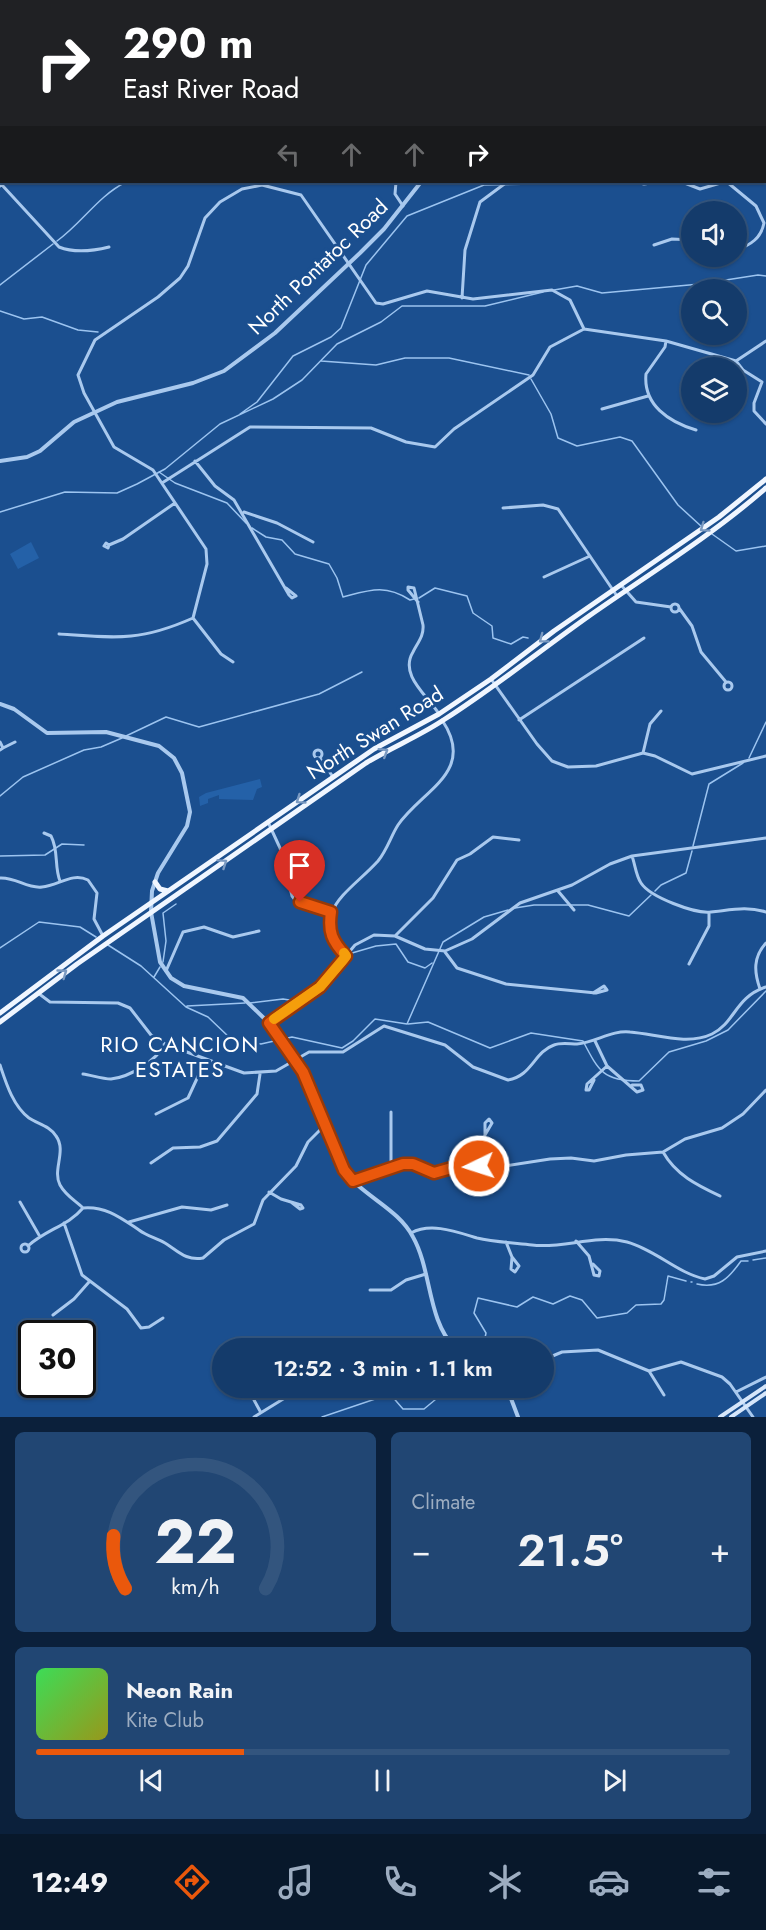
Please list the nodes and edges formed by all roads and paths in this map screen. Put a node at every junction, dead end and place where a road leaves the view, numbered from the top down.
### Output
1 (396, 183) edge
2 (420, 183) edge
3 (506, 183) edge
4 (685, 183) edge
5 (722, 183) edge
6 (727, 183) edge
7 (3, 184) edge
8 (403, 206) junction
9 (681, 239) edge
10 (654, 244) dead end
11 (747, 244) edge
12 (110, 247) dead end
13 (349, 263) junction
14 (462, 298) junction
15 (584, 329) junction
16 (666, 340) junction
17 (766, 341) edge
18 (723, 357) edge
19 (742, 357) edge
20 (747, 372) edge
21 (648, 396) junction
22 (602, 409) dead end
23 (94, 412) junction
24 (766, 424) edge
25 (696, 430) dead end
26 (0, 461) edge
27 (195, 461) junction
28 (766, 479) edge
29 (162, 483) junction
30 (766, 488) edge
31 (175, 503) junction
32 (503, 508) dead end
33 (242, 512) junction
34 (313, 542) dead end
35 (109, 545) dead end
36 (590, 556) junction
37 (544, 577) dead end
38 (286, 588) dead end
39 (623, 588) junction
40 (615, 594) junction
41 (418, 602) junction
42 (193, 618) junction
43 (59, 634) dead end
44 (644, 638) dead end
45 (233, 662) dead end
46 (491, 679) junction
47 (726, 682) dead end
48 (495, 685) junction
49 (0, 704) edge
50 (661, 711) dead end
51 (439, 714) junction
52 (519, 720) junction
53 (443, 721) junction
54 (0, 742) edge
55 (15, 742) dead end
56 (1, 749) edge
57 (643, 753) junction
58 (766, 756) edge
59 (320, 758) dead end
60 (333, 777) junction
61 (268, 822) junction
62 (272, 829) junction
63 (44, 833) dead end
64 (766, 838) edge
65 (519, 840) dead end
66 (632, 856) junction
67 (0, 878) edge
68 (60, 881) junction
69 (155, 882) junction
70 (168, 891) junction
71 (558, 891) junction
72 (152, 903) junction
73 (574, 910) dead end
74 (151, 912) junction
75 (331, 912) junction
76 (766, 912) edge
77 (710, 913) junction
78 (260, 931) dead end
79 (103, 936) junction
80 (395, 936) junction
81 (766, 943) edge
82 (445, 951) junction
83 (346, 956) junction
84 (689, 964) dead end
85 (165, 972) junction
86 (766, 987) edge
87 (33, 988) junction
88 (760, 989) junction
89 (38, 993) junction
90 (593, 993) dead end
91 (0, 1013) edge
92 (0, 1022) edge
93 (269, 1023) junction
94 (595, 1041) junction
95 (165, 1044) junction
96 (206, 1059) junction
97 (296, 1059) junction
98 (0, 1065) edge
99 (607, 1065) junction
100 (83, 1074) dead end
101 (260, 1074) junction
102 (594, 1080) dead end
103 (632, 1085) dead end
104 (766, 1090) edge
105 (391, 1112) dead end
106 (156, 1114) dead end
107 (325, 1125) junction
108 (485, 1135) junction
109 (663, 1152) junction
110 (151, 1163) dead end
111 (479, 1166) junction
112 (391, 1168) junction
113 (353, 1181) junction
114 (269, 1192) junction
115 (720, 1196) dead end
116 (20, 1202) dead end
117 (291, 1202) dead end
118 (227, 1205) dead end
119 (83, 1208) junction
120 (129, 1222) junction
121 (64, 1223) junction
122 (411, 1233) junction
123 (39, 1235) junction
124 (576, 1241) junction
125 (506, 1242) junction
126 (28, 1245) dead end
127 (766, 1251) edge
128 (512, 1257) dead end
129 (593, 1264) dead end
130 (426, 1274) junction
131 (89, 1282) junction
132 (370, 1290) dead end
133 (53, 1315) dead end
134 (163, 1318) dead end
135 (447, 1338) edge
136 (554, 1355) edge
137 (649, 1371) junction
138 (766, 1377) edge
139 (766, 1386) edge
140 (736, 1392) junction
141 (766, 1393) edge
142 (664, 1395) dead end
143 (284, 1398) edge
144 (511, 1398) edge
145 (254, 1400) dead end
146 (742, 1402) junction
147 (746, 1407) junction
148 (260, 1412) junction
149 (254, 1417) edge
150 (518, 1417) edge
151 (720, 1417) edge
152 (731, 1417) edge
153 (753, 1417) edge

1 - 8 street
2 - 8 street, North Pontatoc Road
3 - 14 street
4 - 5 street
6 - 11 street
7 - 12 street
8 - 13 street, North Pontatoc Road
9 - 10 street
13 - 14 street
13 - 23 street, North Pontatoc Road
13 - 23 street
14 - 15 street
15 - 16 street
15 - 27 street
16 - 18 street
16 - 21 street
17 - 19 street
20 - 24 street
21 - 22 street
21 - 25 street
23 - 26 street, North Pontatoc Road
23 - 29 street
27 - 29 street
27 - 33 street
28 -> 39 main road, North Swan Road
29 - 31 street
30 - 39 main road, North Swan Road
31 - 35 street
31 - 42 street
32 - 36 street
33 - 34 street
33 - 38 street
36 - 37 street
36 - 40 street
39 - 40 main road, North Swan Road
39 - 47 street
40 -> 46 main road, North Swan Road
40 - 48 main road, North Swan Road
41 - 41 street
41 - 51 street
42 - 43 street
42 - 45 street
44 - 52 street
46 - 48 street
46 - 51 main road, North Swan Road
48 - 52 street
48 - 53 main road, North Swan Road
49 - 69 street
50 - 57 street
51 - 53 street
51 - 60 main road, North Swan Road
52 - 57 street
62 -> 53 main road, North Swan Road
53 - 75 street
54 - 56 street
55 - 56 street
57 - 58 street
59 - 60 street
60 -> 61 main road, North Swan Road
61 - 62 street
61 - 70 main road, North Swan Road
74 -> 62 main road, North Swan Road
62 - 75 street
63 - 68 street
64 - 66 street
65 - 80 street
66 - 71 street
66 - 77 street
67 - 68 street
68 - 79 street
69 - 70 main road
69 - 72 street
70 - 72 main road, North Swan Road
71 - 73 street
71 - 82 street
72 - 74 street
72 - 79 main road, North Swan Road
74 - 85 street
89 -> 74 main road, North Swan Road
75 - 83 street
76 - 77 street
77 - 84 street
78 - 85 street
79 - 87 main road, North Swan Road
80 - 82 street
80 - 83 street
81 - 88 street
82 - 90 street
83 - 93 street
85 - 93 street
86 - 88 street
87 - 89 street
87 - 91 main road, North Swan Road
88 - 94 street
89 - 92 main road, North Swan Road
89 - 95 street
93 - 97 street
94 - 97 street
94 - 99 street
95 - 96 street
95 - 100 street
96 - 101 street
96 - 106 street
97 - 101 street
97 - 107 street
98 - 119 street
99 - 102 street
99 - 103 street
101 - 110 street
104 - 109 street
105 - 112 street
107 - 113 street
107 - 114 street
108 - 108 street
108 - 111 street
109 - 111 street
109 - 115 street
111 - 112 street
112 - 113 street
113 - 122 street
114 - 117 street
114 - 120 street
116 - 123 street
118 - 120 street
119 - 120 street
119 - 121 street
121 - 123 street
121 - 131 street
122 - 125 street
122 - 130 street
123 - 126 street
124 - 125 street
124 - 127 street
124 - 129 street
125 - 128 street
130 - 132 street
130 - 135 street
131 - 133 street
131 - 134 street
136 - 137 street
137 - 140 street
137 - 142 street
138 - 140 street
139 - 146 main road
140 - 146 street
141 - 147 main road
143 - 148 street
144 - 150 street
145 - 148 street
146 - 147 street
146 - 151 main road
147 - 152 main road
147 - 153 street
148 - 149 street

